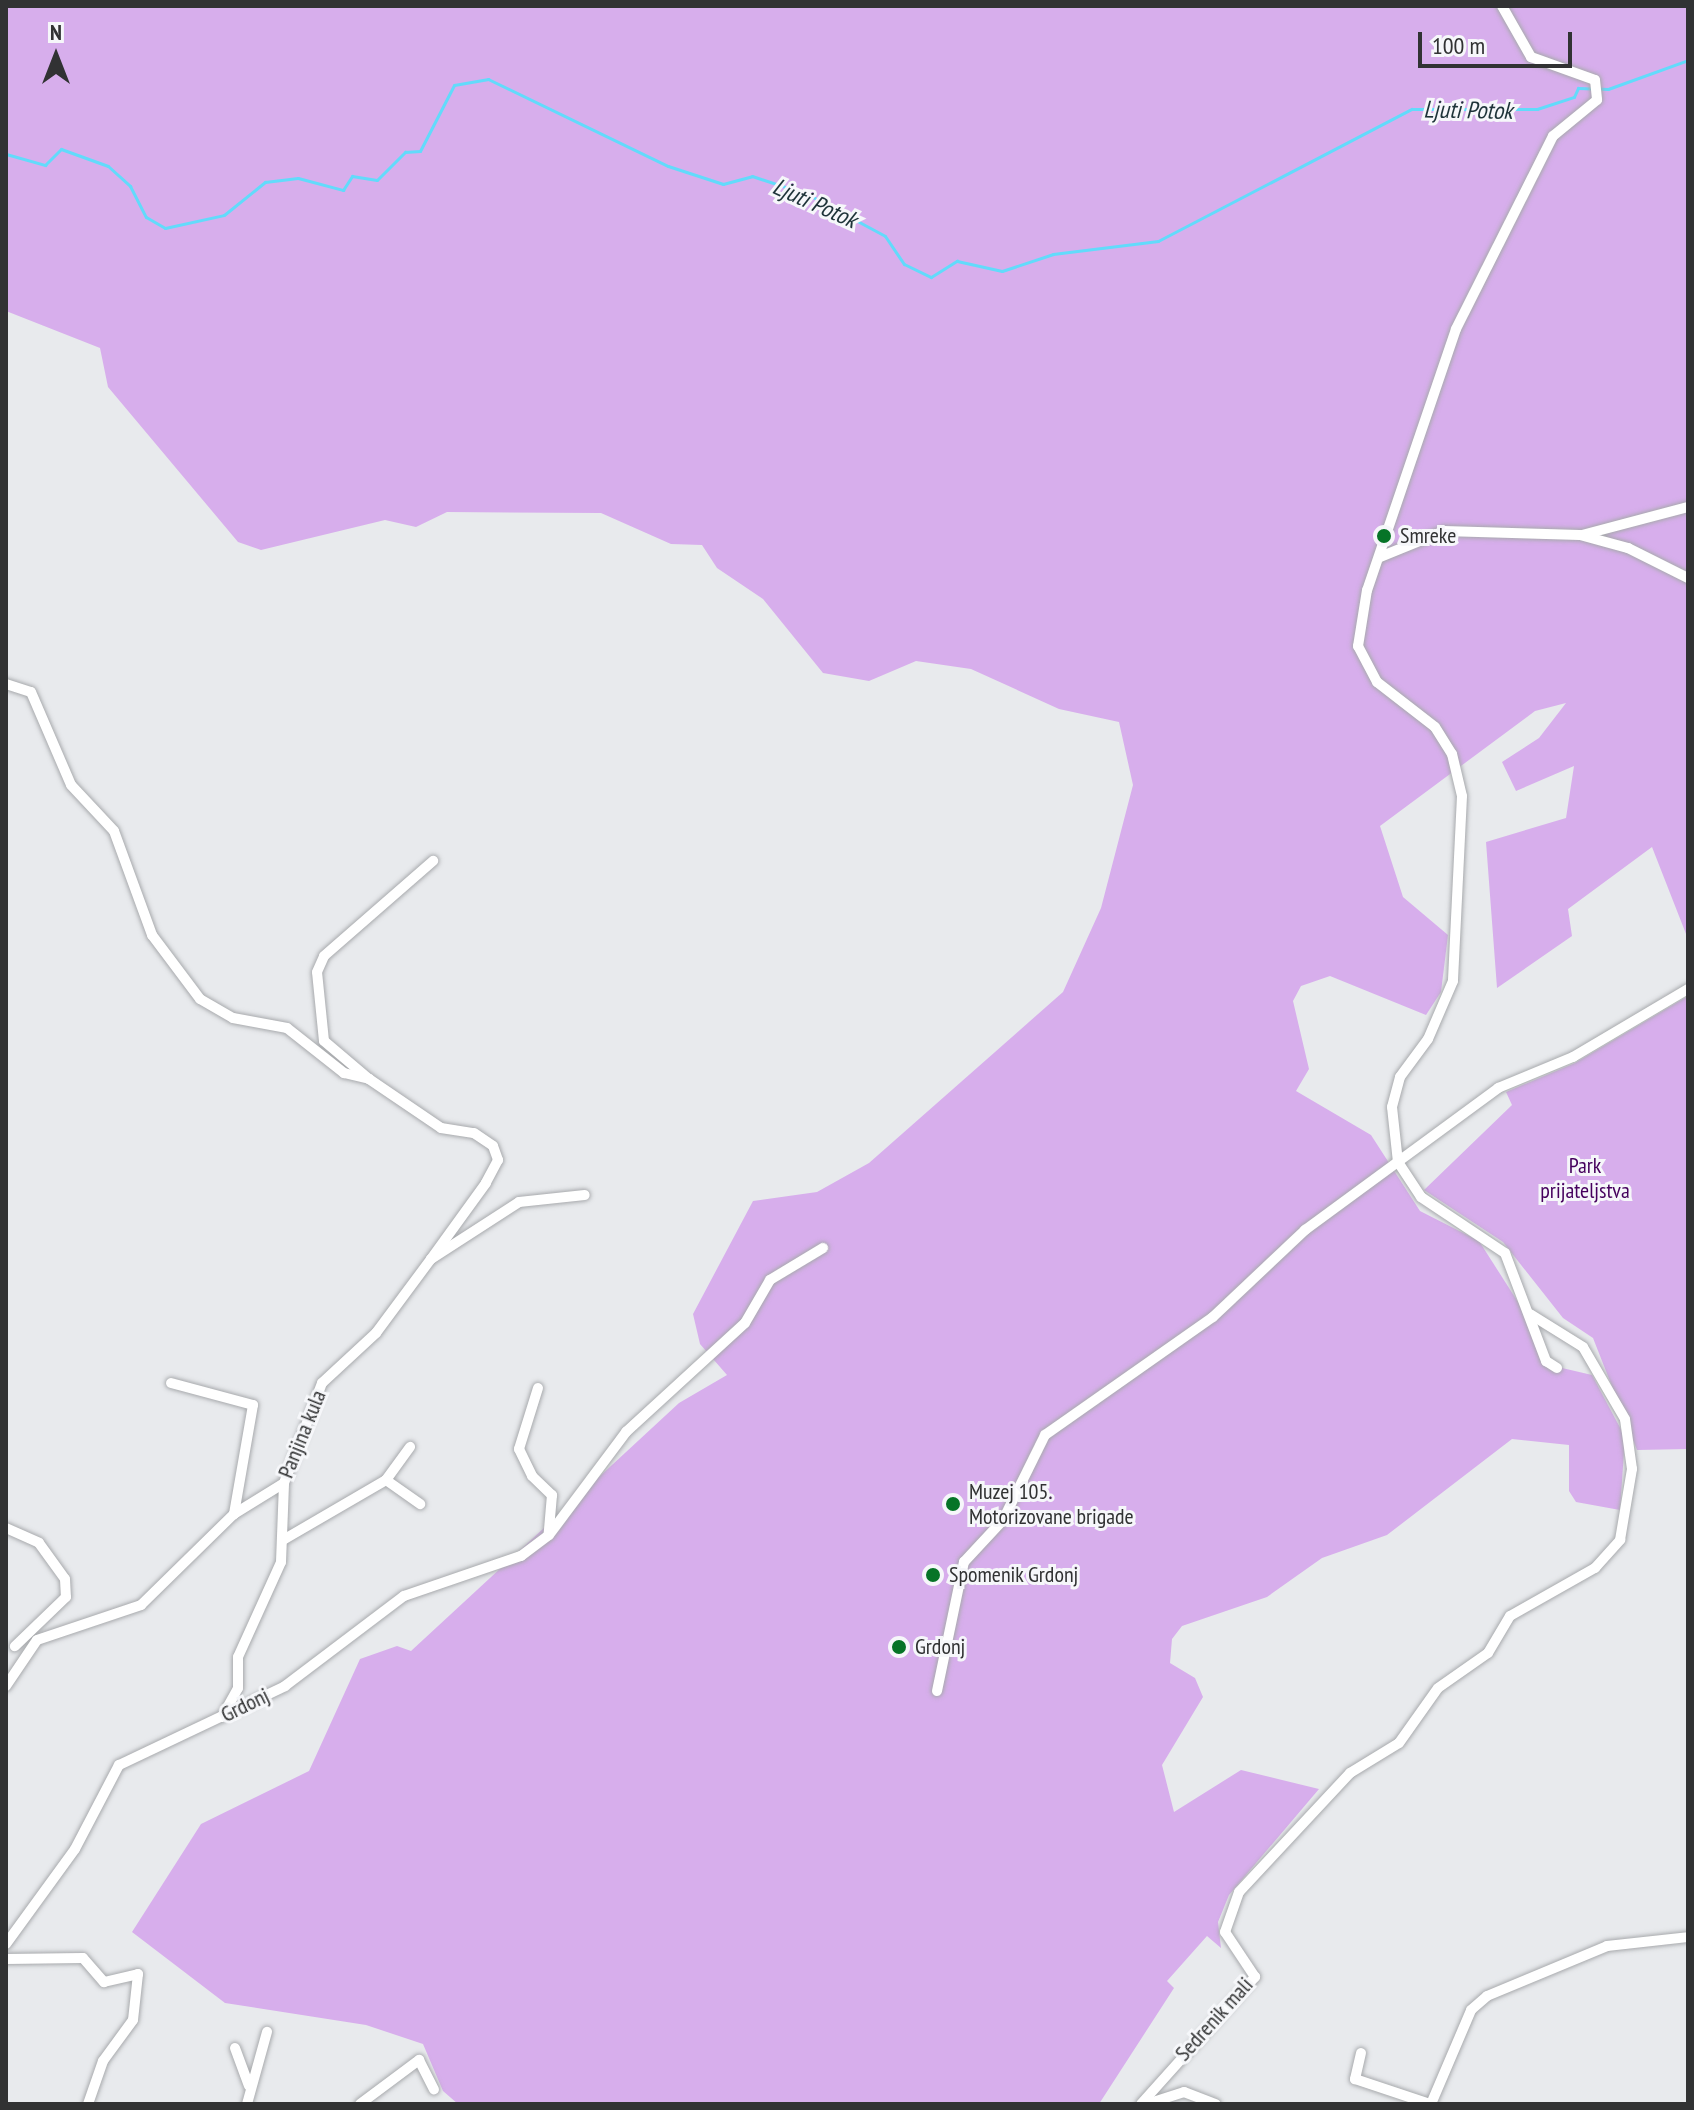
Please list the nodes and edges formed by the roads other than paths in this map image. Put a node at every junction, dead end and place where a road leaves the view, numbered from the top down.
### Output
1 (1502, 6) edge
2 (1688, 507) edge
3 (1580, 535) junction
4 (1380, 557) junction
5 (1688, 578) edge
6 (6, 684) edge
7 (433, 861) dead end
8 (1688, 989) edge
9 (369, 1079) junction
10 (1398, 1162) junction
11 (585, 1195) dead end
12 (823, 1248) dead end
13 (431, 1259) junction
14 (1530, 1314) junction
15 (1557, 1368) dead end
16 (171, 1383) dead end
17 (538, 1388) dead end
18 (410, 1447) dead end
19 (386, 1480) junction
20 (284, 1483) junction
21 (420, 1504) dead end
22 (234, 1514) junction
23 (6, 1528) edge
24 (549, 1535) junction
25 (283, 1540) junction
26 (37, 1640) junction
27 (10, 1646) edge
28 (10, 1675) edge
29 (6, 1686) edge
30 (937, 1691) dead end
31 (221, 1718) junction
32 (1688, 1937) edge
33 (6, 1944) edge
34 (6, 1959) edge
35 (267, 2032) dead end
36 (235, 2048) dead end
37 (1361, 2053) dead end
38 (249, 2086) junction
39 (434, 2089) dead end
40 (88, 2104) edge
41 (247, 2104) edge
42 (360, 2104) edge
43 (1144, 2104) edge
44 (1216, 2104) edge
45 (1430, 2104) edge

1 - 4 street
2 - 3 street
3 - 4 street
3 - 5 street
4 - 10 street
6 - 9 street
7 - 9 street
8 - 10 street
9 - 13 street
10 - 14 street
10 - 30 street
11 - 13 street, Panjina kula
12 - 24 street
13 - 20 street, Panjina kula
14 - 15 street
14 - 43 street, Sedrenik mali
16 - 22 street
17 - 24 street
18 - 19 street
19 - 21 street
19 - 25 street
20 - 22 street, Panjina kula
20 - 25 street
22 - 26 street, Panjina kula
23 - 27 street
24 - 31 street, Grdonj
25 - 31 street
26 - 27 street, Panjina kula
26 - 28 street
28 - 29 street
31 - 33 street, Grdonj
32 - 45 street
34 - 40 street
35 - 38 street
36 - 38 street
37 - 45 street
38 - 41 street
39 - 42 street
43 - 44 street

